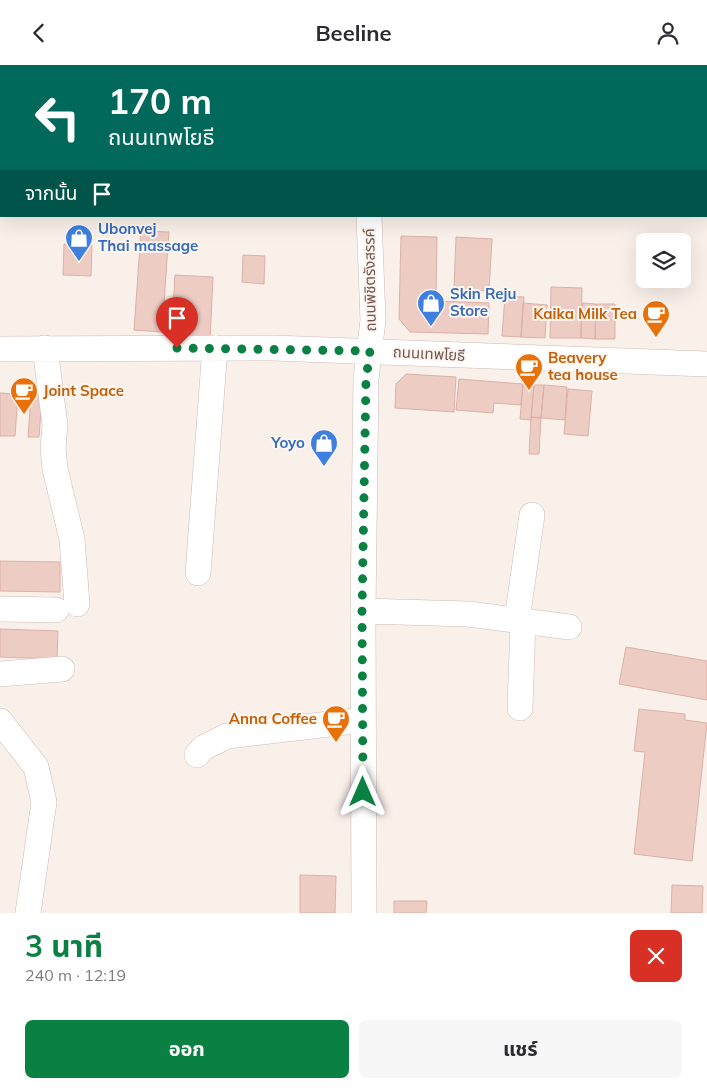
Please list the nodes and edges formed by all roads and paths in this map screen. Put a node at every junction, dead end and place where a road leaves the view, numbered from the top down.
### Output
1 (369, 217) edge
2 (45, 348) junction
3 (214, 348) junction
4 (0, 349) edge
5 (370, 351) junction
6 (707, 364) edge
7 (532, 515) dead end
8 (198, 573) dead end
9 (0, 609) edge
10 (362, 611) junction
11 (520, 620) junction
12 (569, 627) dead end
13 (62, 669) dead end
14 (0, 674) edge
15 (520, 708) dead end
16 (363, 720) junction
17 (0, 721) edge
18 (197, 755) dead end
19 (28, 913) edge
20 (364, 913) edge

1 - 5 street, ถนนพิชิตรังสรรค์
2 - 3 street, ถนนเทพโยธี
2 - 4 street, ถนนเทพโยธี
2 - 9 street
3 - 5 street, ถนนเทพโยธี
3 - 8 street
5 - 6 street, ถนนเทพโยธี
5 - 10 street, ถนนพิชิตรังสรรค์
7 - 11 street
10 - 11 street
10 - 16 street, ถนนพิชิตรังสรรค์
11 - 12 street
11 - 15 street
13 - 14 street
16 - 18 street
16 - 20 street, ถนนพิชิตรังสรรค์
17 - 19 street

